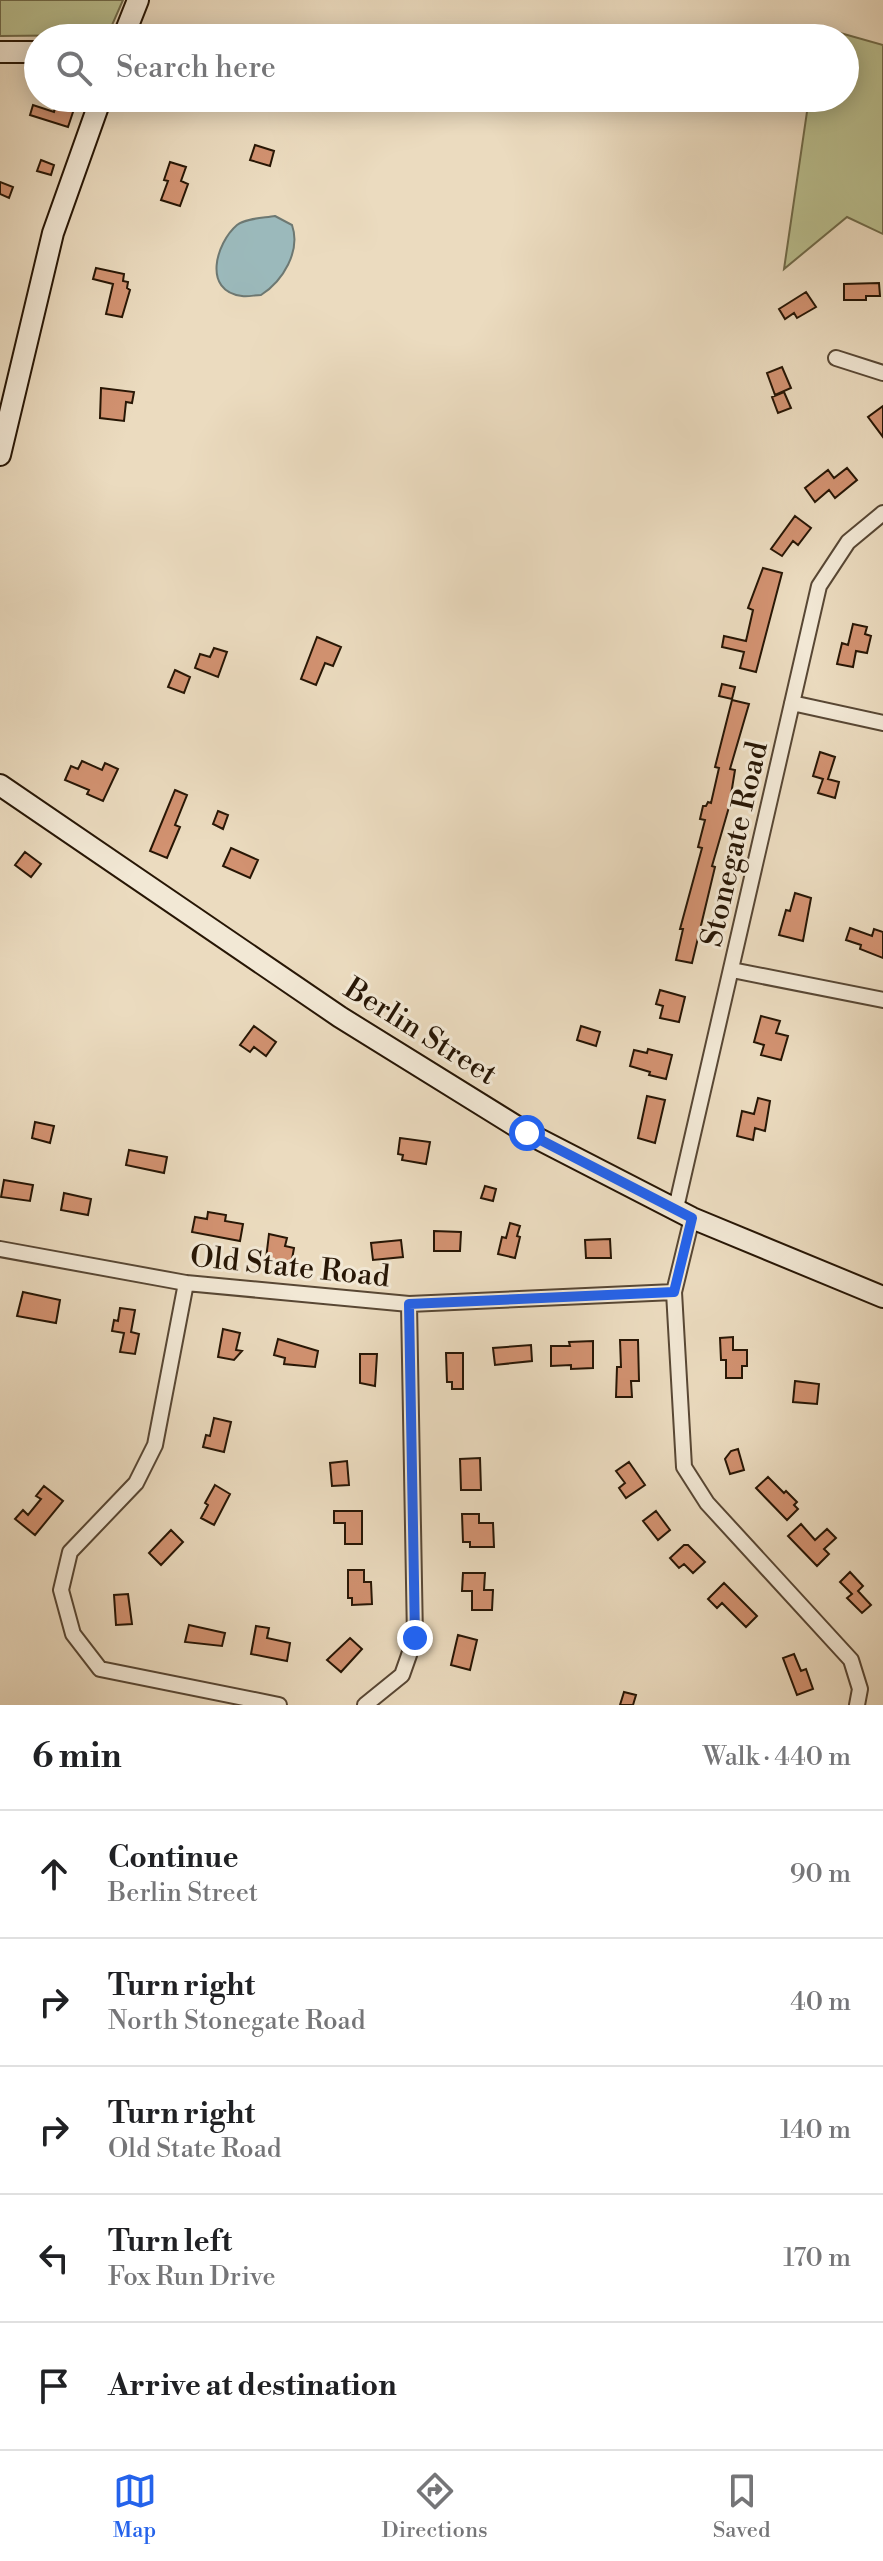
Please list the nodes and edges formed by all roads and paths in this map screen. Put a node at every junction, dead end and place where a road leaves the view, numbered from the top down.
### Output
1 (138, 0) edge
2 (129, 24) edge
3 (0, 52) edge
4 (24, 52) edge
5 (96, 112) edge
6 (836, 358) dead end
7 (883, 373) edge
8 (0, 455) edge
9 (883, 513) edge
10 (792, 703) junction
11 (883, 723) edge
12 (0, 785) edge
13 (732, 970) junction
14 (883, 1000) edge
15 (684, 1213) junction
16 (0, 1249) edge
17 (186, 1283) junction
18 (674, 1292) junction
19 (883, 1297) edge
20 (409, 1304) junction
21 (279, 1705) edge
22 (365, 1705) edge
23 (857, 1705) edge

1 - 2 main road
3 - 4 main road
5 - 8 main road
6 - 7 street
9 - 10 street, Stonegate Road
10 - 11 street
10 - 13 street, Stonegate Road
12 - 15 main road, Berlin Street
13 - 14 street
13 - 15 street, Stonegate Road
15 - 18 street, Stonegate Road
15 - 19 main road, Berlin Street
16 - 17 street, Old State Road
17 - 20 street, Old State Road
17 - 21 street
18 - 20 street, Old State Road
18 - 23 street, Stonegate Road
20 - 22 street

